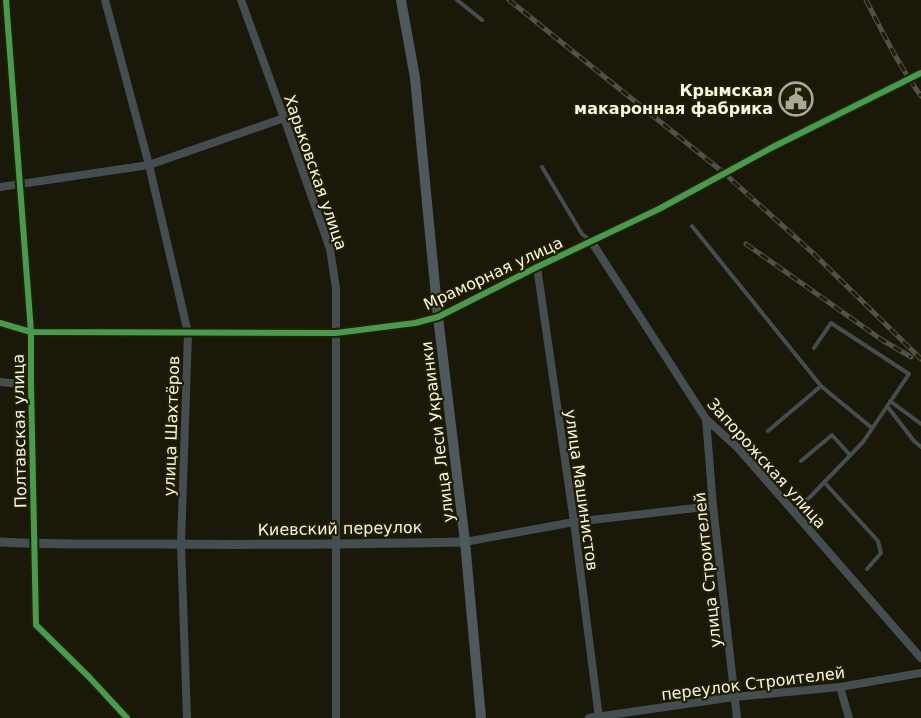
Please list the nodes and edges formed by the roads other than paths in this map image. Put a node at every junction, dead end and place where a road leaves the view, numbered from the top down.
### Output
1 (6, 0) edge
2 (105, 0) edge
3 (241, 0) edge
4 (401, 0) edge
5 (457, 0) edge
6 (482, 20) dead end
7 (921, 73) edge
8 (284, 118) junction
9 (149, 165) junction
10 (542, 167) dead end
11 (21, 185) junction
12 (0, 187) edge
13 (692, 226) dead end
14 (591, 241) junction
15 (537, 267) junction
16 (438, 317) junction
17 (0, 322) edge
18 (31, 332) junction
19 (188, 333) junction
20 (336, 333) junction
21 (814, 348) dead end
22 (0, 382) edge
23 (30, 385) junction
24 (821, 386) junction
25 (890, 401) junction
26 (887, 406) junction
27 (706, 419) junction
28 (921, 424) edge
29 (872, 428) junction
30 (768, 431) dead end
31 (921, 447) edge
32 (850, 455) junction
33 (801, 461) dead end
34 (824, 482) junction
35 (713, 506) junction
36 (793, 511) junction
37 (574, 522) junction
38 (0, 542) edge
39 (465, 542) junction
40 (35, 544) junction
41 (181, 544) junction
42 (337, 544) junction
43 (867, 569) dead end
44 (921, 658) edge
45 (921, 673) edge
46 (840, 687) junction
47 (734, 697) junction
48 (599, 717) edge
49 (127, 718) edge
50 (187, 718) edge
51 (336, 718) edge
52 (481, 718) edge
53 (589, 718) edge
54 (737, 718) edge
55 (849, 718) edge

1 - 11 street, Полтавская улица
2 - 9 street, улица Шахтёров
3 - 8 street, Харьковская улица
4 - 16 main road, улица Леси Украинки
5 - 6 lane
7 - 14 street, Мраморная улица
8 - 9 street
8 - 20 street, Харьковская улица
9 - 11 street
9 - 19 street, улица Шахтёров
10 - 14 lane
11 - 12 street
11 - 18 street, Полтавская улица
13 - 24 lane
14 - 15 street, Мраморная улица
14 - 27 street, Запорожская улица
15 - 16 street, Мраморная улица
15 - 37 street, улица Машинистов
16 - 20 street, Мраморная улица
16 - 39 main road, улица Леси Украинки
17 - 18 street, Мраморная улица
18 - 19 street, Мраморная улица
18 - 23 street, Полтавская улица
19 - 20 street, Мраморная улица
19 - 41 street, улица Шахтёров
20 - 42 street, Харьковская улица
21 - 25 lane
22 - 23 street
23 - 40 street, Полтавская улица
24 - 29 lane
24 - 30 lane
25 - 26 lane
25 - 28 lane
26 - 29 lane
26 - 31 lane
27 - 35 street, улица Строителей
27 - 36 street, Запорожская улица
29 - 32 lane
32 - 33 lane
32 - 34 lane
34 - 36 lane
34 - 43 lane
35 - 37 street, Киевский переулок
35 - 47 street, улица Строителей
36 - 44 street, Запорожская улица
37 - 39 street, Киевский переулок
37 - 48 street, улица Машинистов
38 - 40 street, Киевский переулок
39 - 42 street, Киевский переулок
39 - 52 main road, улица Леси Украинки
40 - 41 street, Киевский переулок
40 - 49 street, Полтавская улица
41 - 42 street, Киевский переулок
41 - 50 street, улица Шахтёров
42 - 51 street, Харьковская улица
45 - 46 street, переулок Строителей
46 - 47 street, переулок Строителей
46 - 55 street
47 - 48 street, переулок Строителей
47 - 54 street, улица Строителей
48 - 53 street, переулок Строителей

